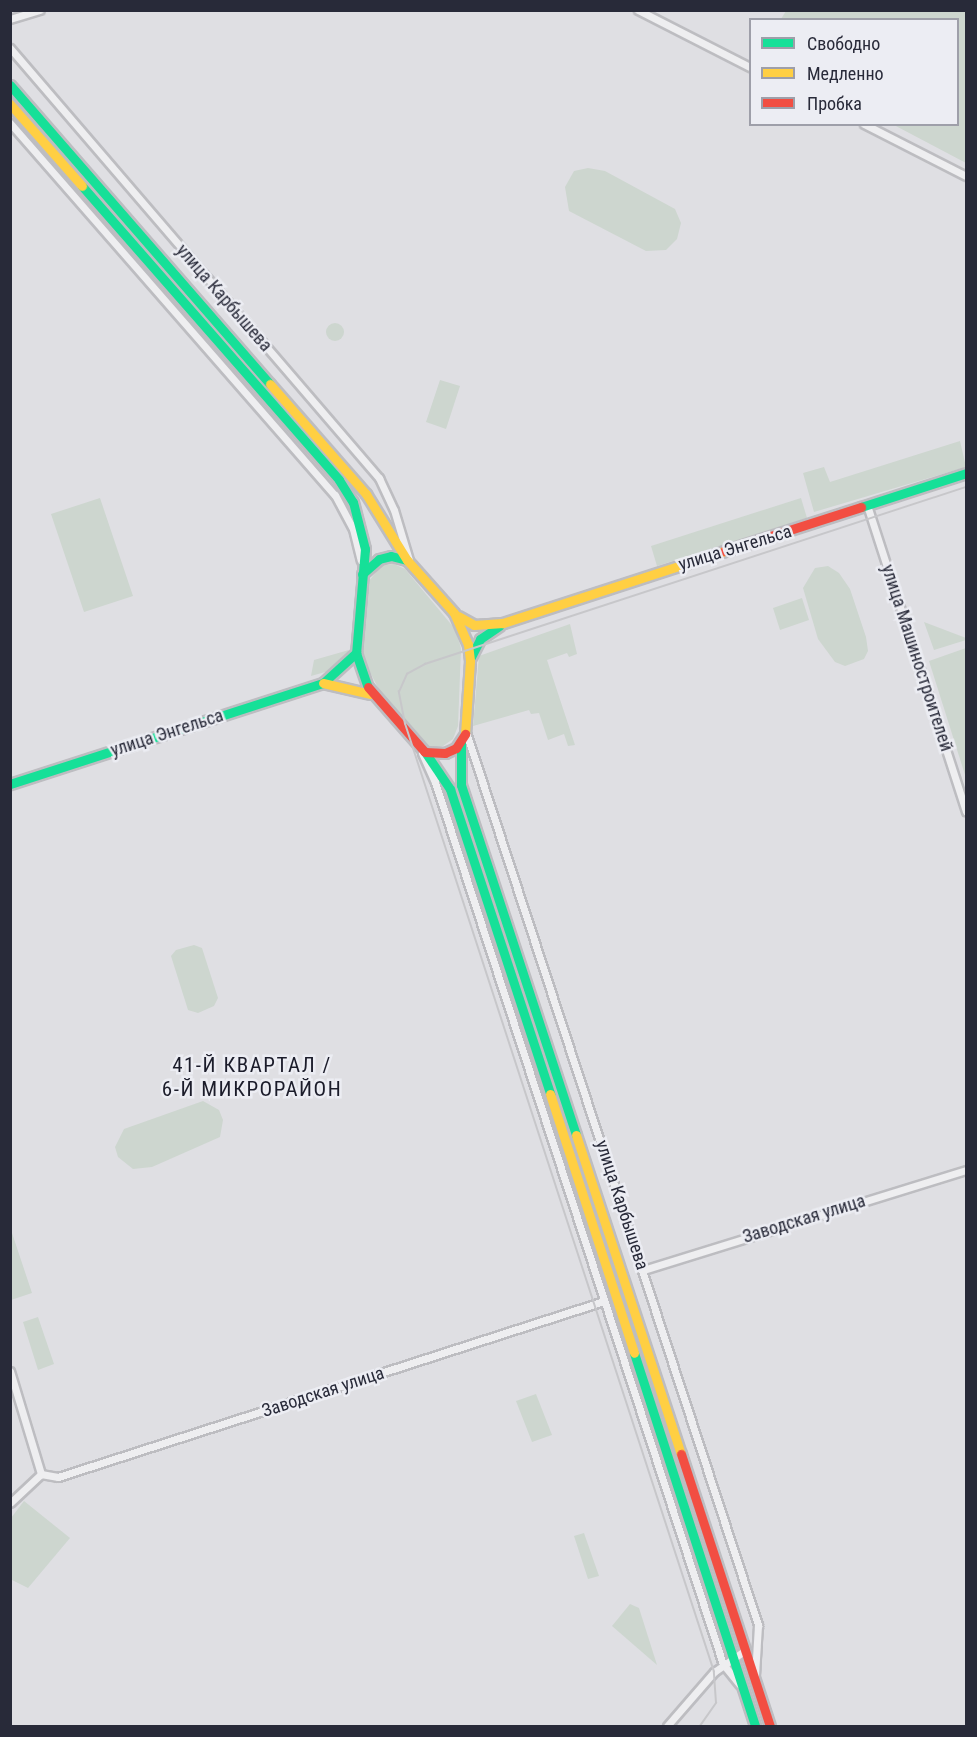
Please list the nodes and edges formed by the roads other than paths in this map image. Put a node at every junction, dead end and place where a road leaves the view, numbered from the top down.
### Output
1 (40, 10) edge
2 (638, 10) edge
3 (10, 19) edge
4 (10, 48) edge
5 (749, 66) edge
6 (10, 85) edge
7 (10, 104) edge
8 (10, 123) edge
9 (868, 126) edge
10 (966, 176) edge
11 (966, 473) edge
12 (867, 505) junction
13 (408, 561) junction
14 (362, 574) junction
15 (454, 613) junction
16 (503, 623) junction
17 (356, 653) junction
18 (470, 661) junction
19 (323, 682) junction
20 (370, 694) junction
21 (466, 732) junction
22 (461, 742) junction
23 (422, 750) junction
24 (10, 784) edge
25 (966, 811) edge
26 (966, 1170) edge
27 (643, 1270) junction
28 (604, 1301) junction
29 (10, 1371) edge
30 (41, 1474) junction
31 (10, 1503) edge
32 (744, 1651) junction
33 (733, 1656) junction
34 (723, 1664) junction
35 (755, 1681) junction
36 (741, 1685) junction
37 (666, 1726) edge
38 (755, 1726) edge
39 (770, 1726) edge

1 - 3 street
2 - 5 street
4 - 13 street, улица Карбышева
6 - 13 street, улица Карбышева
7 - 14 street, улица Карбышева
8 - 14 street, улица Карбышева
9 - 10 street
11 - 12 street, улица Энгельса
12 - 16 street, улица Энгельса
12 - 25 street, улица Машиностроителей
13 - 14 street
13 - 15 street, улица Карбышева
14 - 17 street, улица Карбышева
15 - 16 street, улица Энгельса
15 - 18 street, улица Карбышева
16 - 18 street, улица Энгельса
17 - 19 street, улица Энгельса
17 - 20 street, улица Карбышева
18 - 21 street, улица Карбышева
19 - 20 street
19 - 24 street, улица Энгельса
20 - 23 street, улица Карбышева
21 - 22 street, улица Карбышева
21 - 27 street, улица Карбышева
22 - 23 street
22 - 32 street, улица Карбышева
23 - 28 street, улица Карбышева
23 - 33 street, улица Карбышева
26 - 27 street, Заводская улица
27 - 35 street, улица Карбышева
28 - 30 street, Заводская улица
28 - 34 street, улица Карбышева
29 - 30 street
30 - 31 street
32 - 33 street
32 - 35 street, улица Карбышева
33 - 34 street
33 - 36 street, улица Карбышева
34 - 36 street, улица Карбышева
34 - 37 street
35 - 39 street, улица Карбышева
36 - 38 street, улица Карбышева

